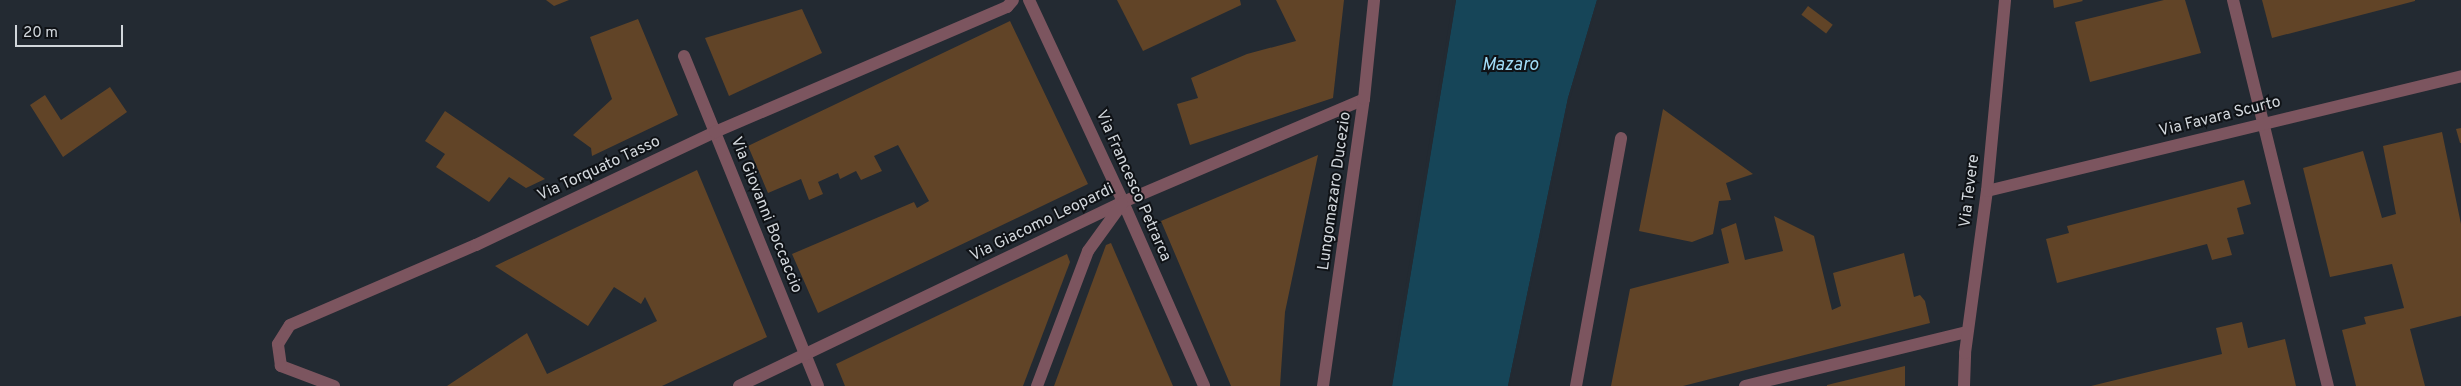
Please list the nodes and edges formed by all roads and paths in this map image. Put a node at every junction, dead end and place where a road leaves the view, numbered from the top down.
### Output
1 (1013, 0) edge
2 (1029, 0) edge
3 (1374, 0) edge
4 (2006, 0) edge
5 (2232, 0) edge
6 (684, 56) dead end
7 (2461, 76) edge
8 (1364, 99) junction
9 (2263, 123) junction
10 (715, 132) junction
11 (1621, 138) dead end
12 (1987, 191) junction
13 (1123, 202) junction
14 (1968, 332) junction
15 (805, 355) junction
16 (334, 386) edge
17 (739, 386) edge
18 (818, 386) edge
19 (1038, 386) edge
20 (1204, 386) edge
21 (1323, 386) edge
22 (1576, 386) edge
23 (1745, 386) edge
24 (1964, 386) edge
25 (2328, 386) edge

1 - 10 street, Via Torquato Tasso
2 - 13 street, Via Francesco Petrarca
3 - 8 street, Lungomazaro Ducezio
4 - 12 street, Via Tevere
5 - 9 street
6 - 10 street, Via Giovanni Boccaccio
7 - 9 street, Via Favara Scurto
8 - 13 street, Via Giacomo Leopardi
8 - 21 street, Lungomazaro Ducezio
9 - 12 street, Via Favara Scurto
9 - 25 street
10 - 15 street, Via Giovanni Boccaccio
10 - 16 street, Via Torquato Tasso
11 - 22 street
12 - 14 street, Via Tevere
13 - 15 street, Via Giacomo Leopardi
13 - 19 street
13 - 20 street, Via Francesco Petrarca
14 - 23 street
14 - 24 street, Via Tevere
15 - 17 street, Via Giacomo Leopardi
15 - 18 street, Via Giovanni Boccaccio

